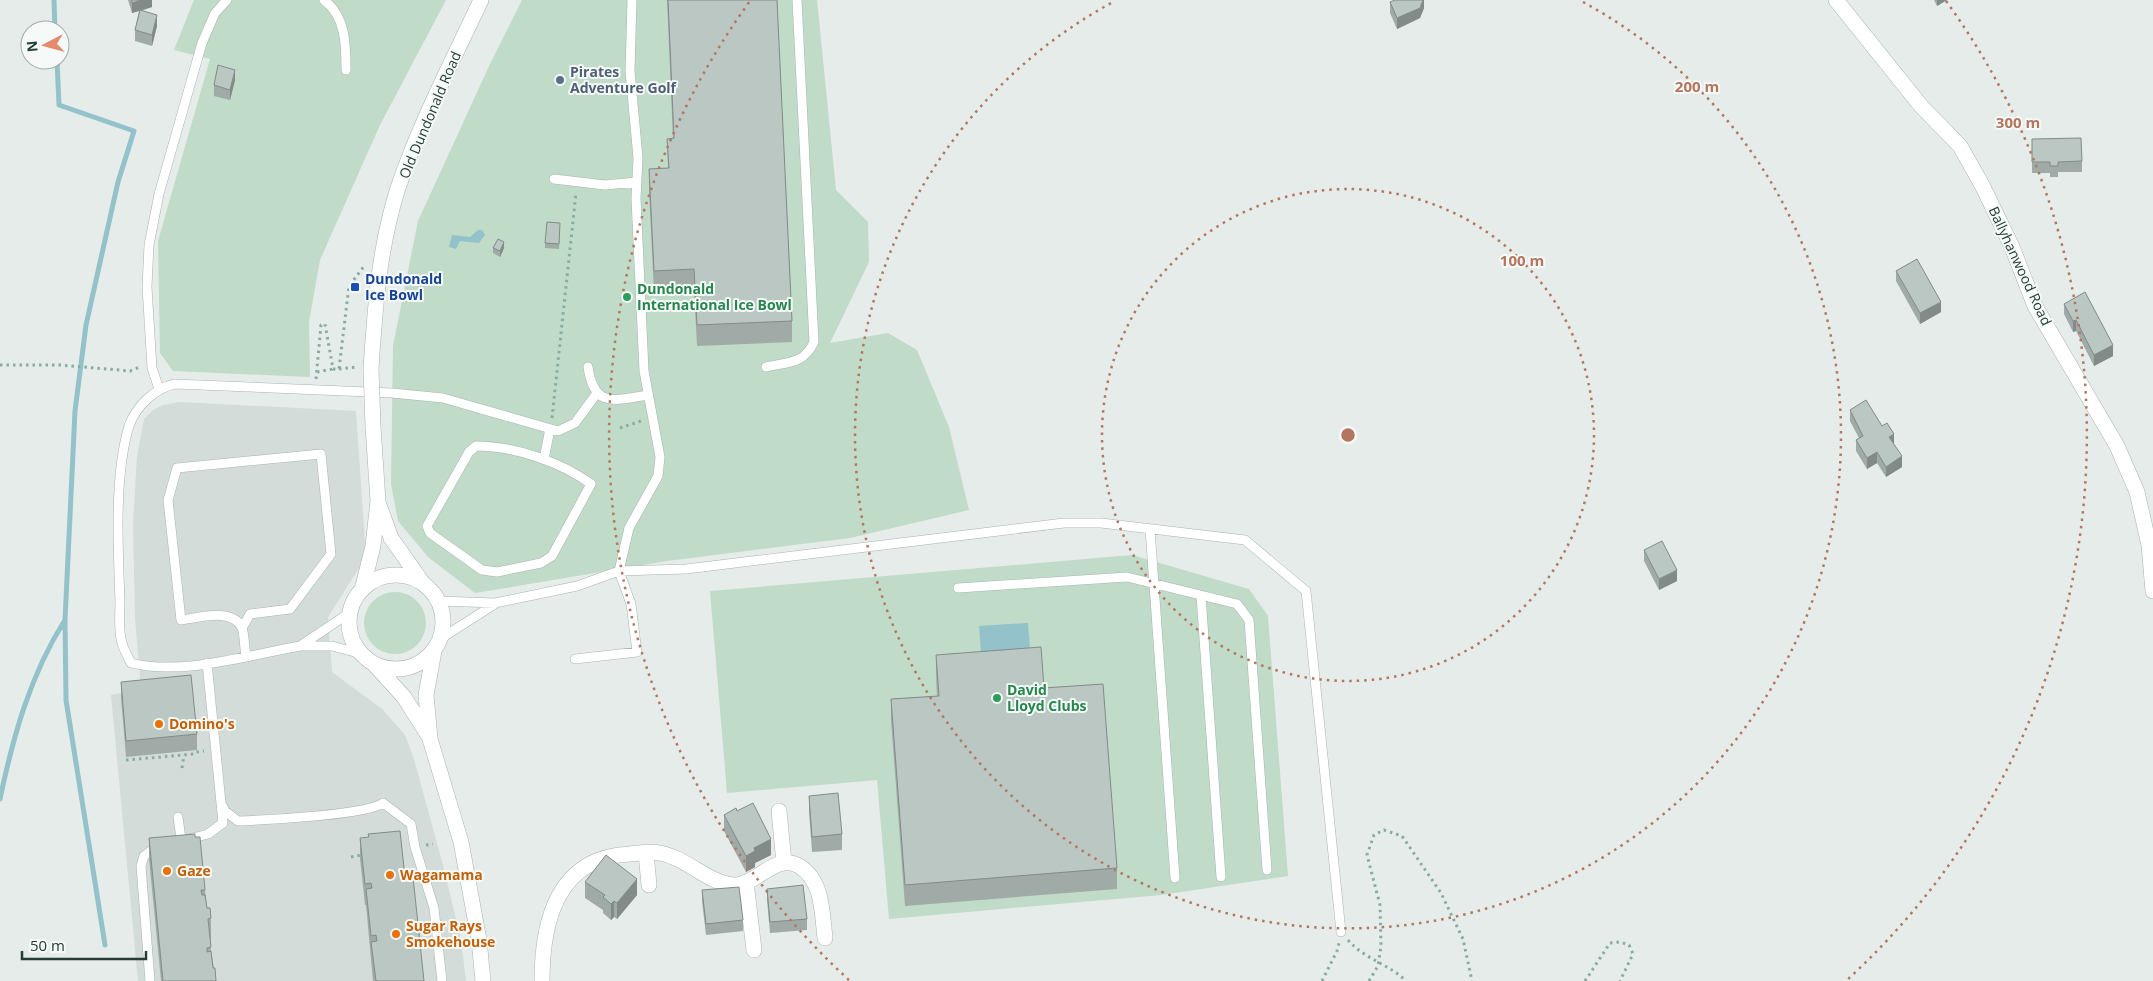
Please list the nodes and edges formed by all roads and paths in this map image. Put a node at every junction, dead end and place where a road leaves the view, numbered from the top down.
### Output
1 (227, 0) edge
2 (481, 0) edge
3 (632, 0) edge
4 (797, 0) edge
5 (1836, 0) edge
6 (328, 1) edge
7 (346, 70) dead end
8 (554, 179) dead end
9 (578, 182) junction
10 (637, 182) junction
11 (367, 263) dead end
12 (0, 365) edge
13 (588, 367) dead end
14 (766, 367) dead end
15 (332, 370) junction
16 (130, 371) dead end
17 (317, 372) junction
18 (160, 389) junction
19 (316, 389) junction
20 (597, 393) junction
21 (648, 395) junction
22 (654, 418) junction
23 (533, 424) junction
24 (620, 428) dead end
25 (550, 429) junction
26 (544, 459) junction
27 (378, 502) junction
28 (1150, 529) junction
29 (619, 571) junction
30 (422, 582) junction
31 (1153, 585) junction
32 (958, 588) dead end
33 (362, 590) junction
34 (2153, 591) edge
35 (1202, 596) junction
36 (439, 601) junction
37 (495, 604) junction
38 (350, 612) junction
39 (250, 614) junction
40 (228, 615) junction
41 (242, 628) junction
42 (437, 645) junction
43 (300, 646) junction
44 (246, 655) junction
45 (368, 659) junction
46 (575, 659) dead end
47 (207, 663) junction
48 (430, 739) junction
49 (201, 752) dead end
50 (184, 755) junction
51 (126, 760) dead end
52 (182, 768) dead end
53 (222, 804) junction
54 (779, 810) dead end
55 (178, 817) dead end
56 (172, 841) junction
57 (646, 853) junction
58 (368, 854) edge
59 (351, 857) dead end
60 (784, 864) junction
61 (1268, 870) dead end
62 (1221, 877) dead end
63 (1175, 878) dead end
64 (746, 882) junction
65 (649, 885) dead end
66 (1341, 932) junction
67 (825, 938) dead end
68 (754, 950) dead end
69 (1378, 964) junction
70 (150, 981) edge
71 (442, 981) edge
72 (483, 981) edge
73 (542, 981) edge
74 (1322, 981) edge
75 (1369, 981) edge
76 (1406, 981) edge
77 (1472, 981) edge
78 (1585, 981) edge
79 (1620, 981) edge

1 - 18 lane
2 - 27 street, Old Dundonald Road, bridge
3 - 10 lane
4 - 14 lane
5 - 34 street, Ballyhanwood Road
6 - 7 lane
8 - 9 lane
9 - 10 lane
9 - 23 path
10 - 21 lane
11 - 15 path
12 - 16 path
13 - 20 lane
15 - 17 path
15 - 17 path
17 - 19 path
18 - 19 lane
18 - 47 lane
19 - 23 lane
20 - 21 lane
20 - 25 lane
21 - 22 lane
22 - 24 path
22 - 29 lane
23 - 25 lane
25 - 26 lane
26 - 26 lane
27 - 30 street, Old Dundonald Road
27 - 33 street, Old Dundonald Road
28 - 29 lane
28 - 31 lane
28 - 66 lane
29 - 37 lane
29 - 46 lane
30 - 33 street
30 - 36 street
31 - 32 lane
31 - 35 lane
31 - 63 lane
33 - 38 street
35 - 61 lane
35 - 62 lane
36 - 37 lane
36 - 42 street
37 - 42 lane
38 - 43 lane
38 - 45 street
39 - 40 lane
39 - 40 lane
39 - 41 lane
40 - 41 lane
41 - 44 lane
42 - 45 street
42 - 48 street
43 - 44 lane
43 - 45 lane
44 - 47 lane
45 - 48 street
47 - 53 lane
48 - 72 street
49 - 50 path
50 - 51 path
50 - 52 path
53 - 56 lane
53 - 71 lane
54 - 60 street
55 - 56 lane
56 - 70 lane
57 - 64 street
57 - 65 street
57 - 73 street
58 - 59 path
60 - 64 street
60 - 67 street
64 - 68 street
66 - 69 path
66 - 74 path
69 - 75 path
69 - 76 path
69 - 77 path
78 - 79 path

